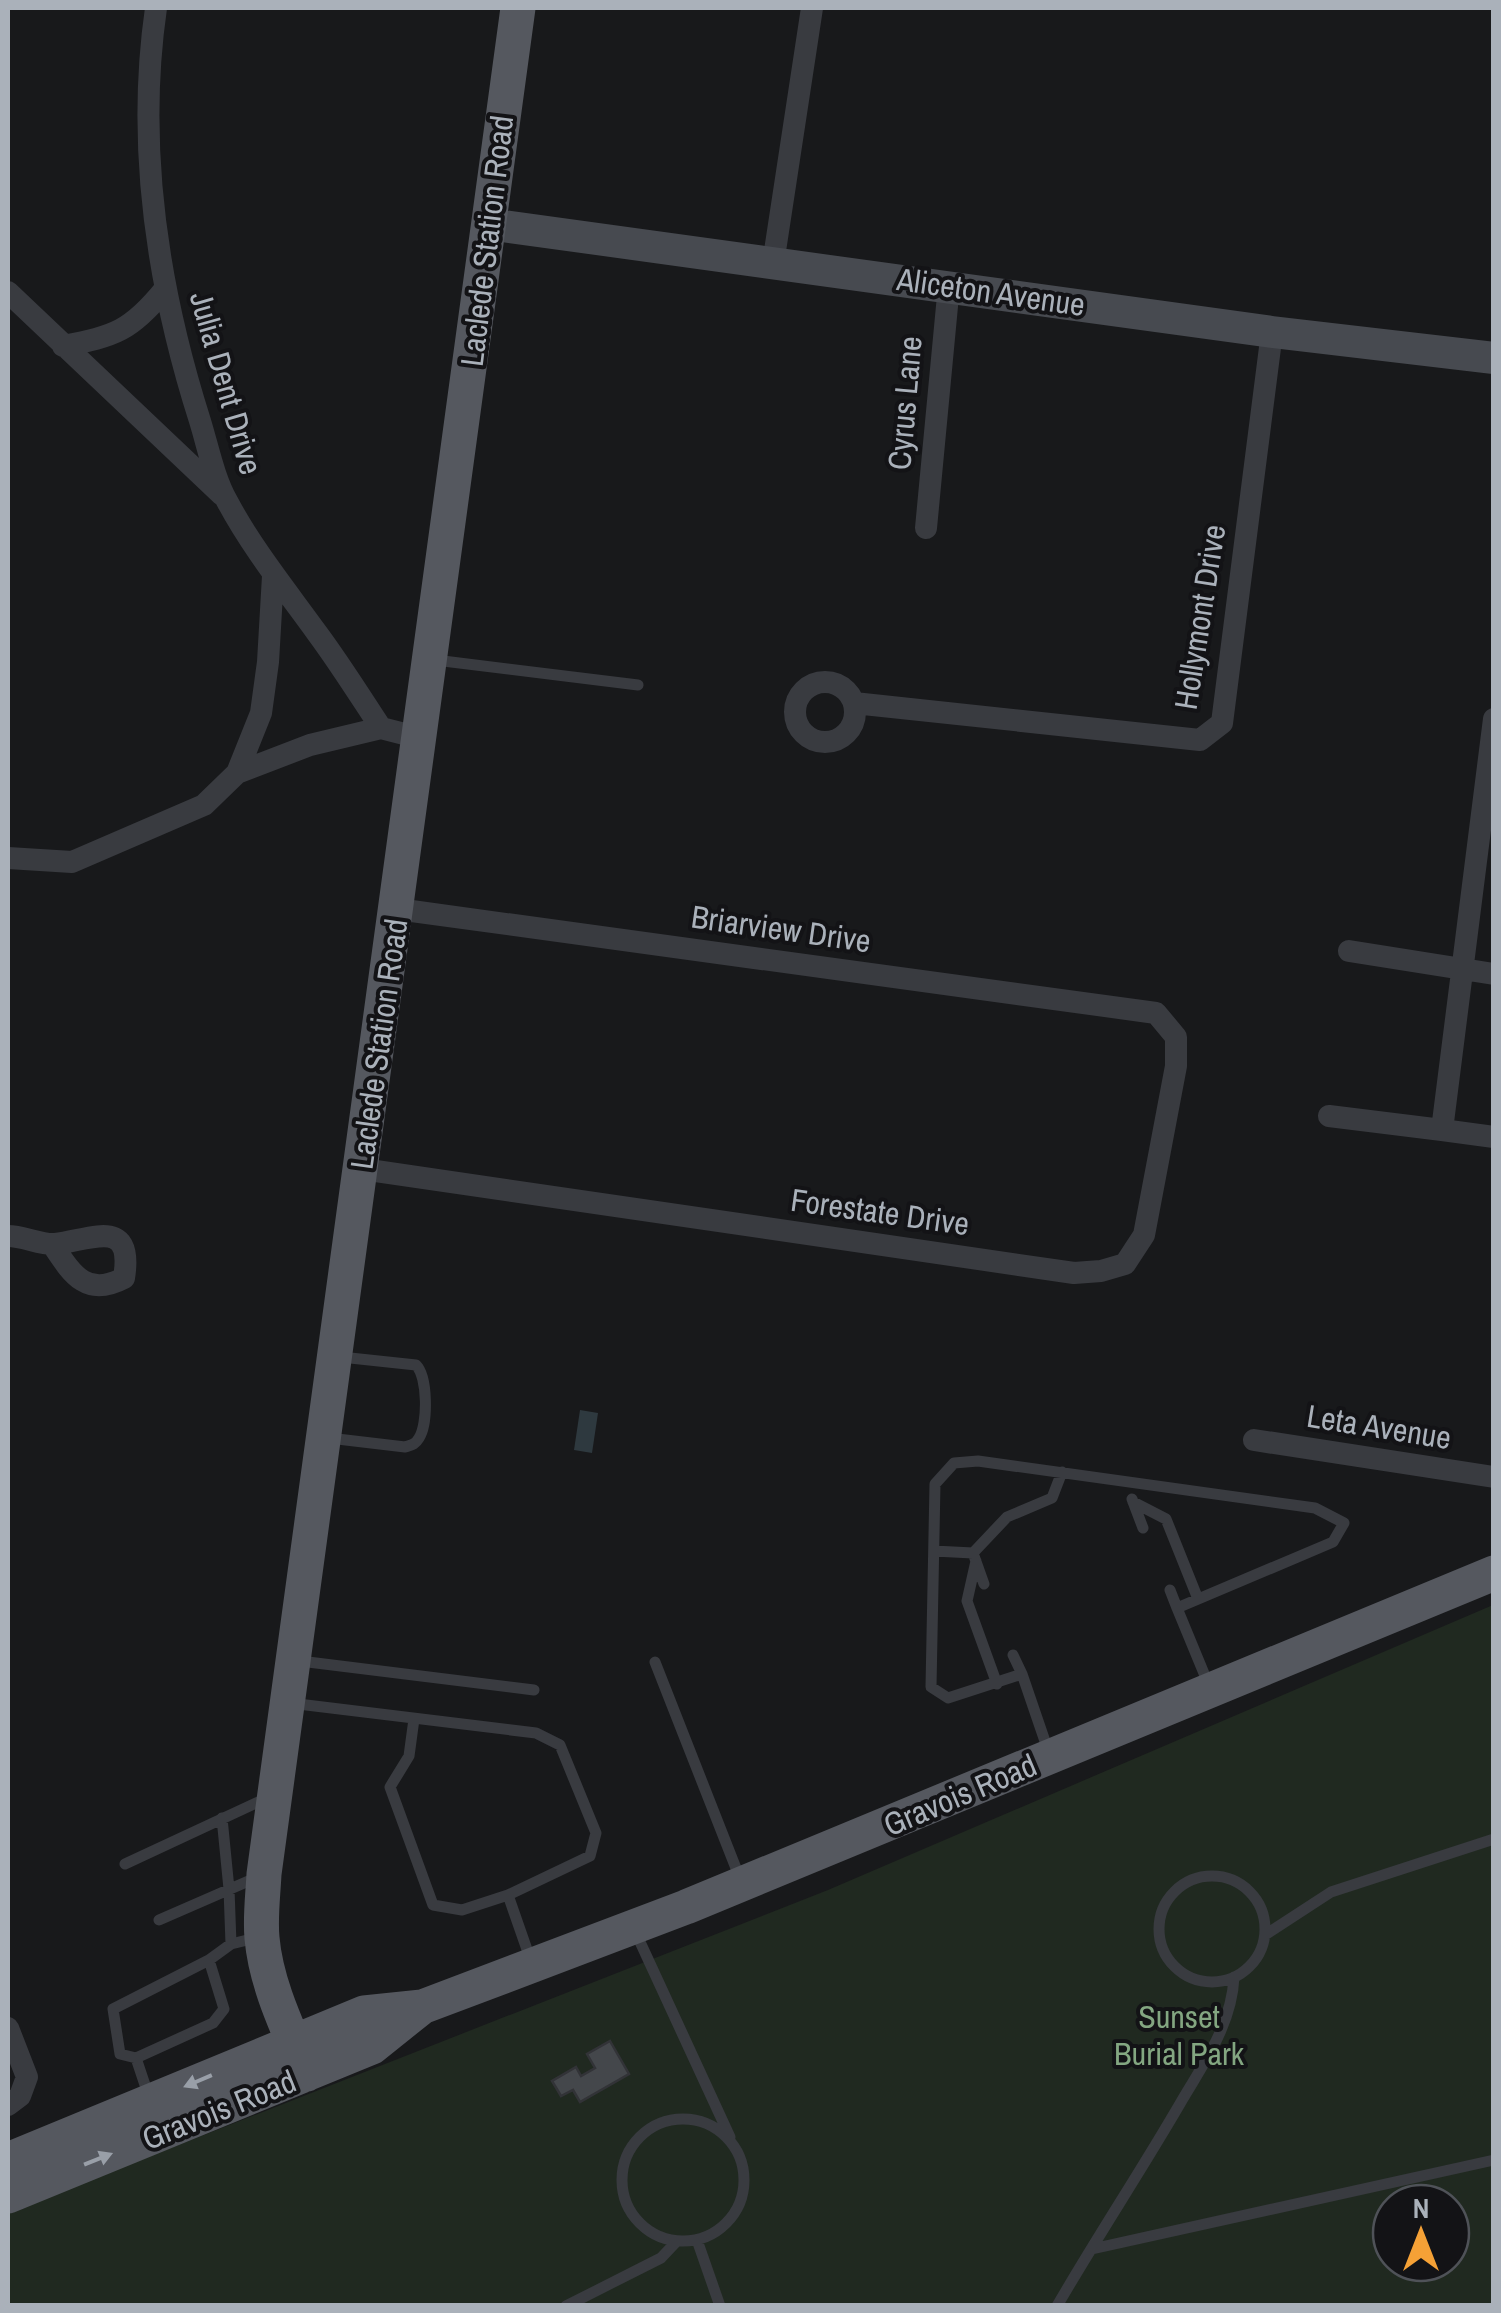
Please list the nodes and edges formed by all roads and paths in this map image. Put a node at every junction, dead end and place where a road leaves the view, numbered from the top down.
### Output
1 (156, 8) edge
2 (518, 8) edge
3 (812, 8) edge
4 (488, 224) junction
5 (774, 264) junction
6 (948, 285) junction
7 (165, 289) junction
8 (8, 292) edge
9 (1272, 332) junction
10 (63, 346) junction
11 (1494, 358) edge
12 (224, 498) junction
13 (926, 528) dead end
14 (273, 576) junction
15 (430, 659) junction
16 (638, 685) dead end
17 (854, 703) dead end
18 (1494, 719) edge
19 (382, 728) junction
20 (420, 738) junction
21 (237, 772) junction
22 (8, 858) edge
23 (397, 909) junction
24 (1349, 951) dead end
25 (1463, 970) junction
26 (1494, 974) edge
27 (1156, 1012) joint
28 (1329, 1116) dead end
29 (1442, 1130) junction
30 (1494, 1137) edge
31 (362, 1168) junction
32 (8, 1236) edge
33 (52, 1244) dead end
34 (337, 1357) junction
35 (326, 1438) junction
36 (1254, 1440) dead end
37 (1062, 1472) junction
38 (1494, 1477) edge
39 (1126, 1482) junction
40 (1133, 1502) junction
41 (1143, 1528) dead end
42 (934, 1551) junction
43 (974, 1557) junction
44 (1494, 1573) edge
45 (984, 1584) dead end
46 (1170, 1590) dead end
47 (1198, 1599) junction
48 (1177, 1608) junction
49 (1013, 1655) dead end
50 (296, 1660) junction
51 (655, 1662) dead end
52 (1022, 1674) junction
53 (997, 1684) junction
54 (534, 1690) dead end
55 (1211, 1692) junction
56 (290, 1703) junction
57 (414, 1719) junction
58 (1051, 1757) junction
59 (277, 1792) junction
60 (222, 1818) junction
61 (1494, 1839) edge
62 (125, 1864) dead end
63 (264, 1874) junction
64 (743, 1885) junction
65 (230, 1889) junction
66 (508, 1896) junction
67 (159, 1920) dead end
68 (633, 1928) junction
69 (1265, 1935) junction
70 (246, 1940) junction
71 (210, 1960) junction
72 (533, 1965) junction
73 (1234, 1978) junction
74 (270, 1979) junction
75 (422, 2007) junction
76 (8, 2028) edge
77 (294, 2041) junction
78 (136, 2058) junction
79 (241, 2063) junction
80 (308, 2074) junction
81 (150, 2100) junction
82 (8, 2106) edge
83 (733, 2144) junction
84 (8, 2160) edge
85 (1494, 2160) edge
86 (8, 2196) edge
87 (697, 2240) junction
88 (676, 2241) junction
89 (1092, 2248) junction
90 (566, 2306) edge
91 (720, 2306) edge
92 (1057, 2306) edge

1 - 7 street, Julia Dent Drive
2 - 4 main road, Laclede Station Road
3 - 5 street
4 - 5 street, Aliceton Avenue
4 - 15 main road, Laclede Station Road
5 - 6 street, Aliceton Avenue
6 - 9 street, Aliceton Avenue
6 - 13 street, Cyrus Lane
7 - 10 street
7 - 12 street, Julia Dent Drive
8 - 10 street
9 - 11 street, Aliceton Avenue
9 - 17 street, Hollymont Drive
10 - 12 street
12 - 14 street, Julia Dent Drive
14 - 19 street, Julia Dent Drive
14 - 21 street
15 - 16 lane
15 - 20 main road, Laclede Station Road
18 - 25 street
19 - 20 street
19 - 21 street
20 - 23 main road, Laclede Station Road
21 - 22 street
23 - 27 street, Briarview Drive
23 - 31 main road, Laclede Station Road
24 - 25 street
25 - 26 street
25 - 29 street
27 - 31 street, Forestate Drive
28 - 29 street
29 - 30 street
31 - 34 main road, Laclede Station Road
32 - 33 street
34 - 35 main road, Laclede Station Road
34 - 35 lane
35 - 50 main road, Laclede Station Road
36 - 38 street, Leta Avenue
37 - 39 lane
37 - 42 lane
37 - 43 lane
39 - 40 lane
39 - 47 lane
40 - 41 lane
40 - 47 lane
42 - 43 lane
42 - 53 lane
43 - 45 lane
43 - 53 lane
44 - 55 main road, Gravois Road
46 - 48 lane
47 - 48 lane
48 - 55 lane
49 - 52 lane
50 - 54 lane
50 - 56 main road, Laclede Station Road
51 - 64 lane
52 - 53 lane
52 - 58 lane
55 - 58 main road, Gravois Road
56 - 57 lane
56 - 59 main road, Laclede Station Road
57 - 66 lane
57 - 66 lane
58 - 64 main road, Gravois Road
59 - 60 lane
59 - 63 main road, Laclede Station Road
60 - 62 lane
60 - 65 lane
61 - 69 lane
63 - 65 lane
63 - 70 main road, Laclede Station Road
64 - 68 main road, Gravois Road
65 - 67 lane
65 - 70 lane
66 - 72 lane
68 - 72 main road, Gravois Road
68 - 83 lane
69 - 73 lane
69 - 73 lane
70 - 71 lane
70 - 74 main road, Laclede Station Road
71 - 78 lane
71 - 78 lane
72 - 75 main road, Gravois Road
73 - 89 lane
74 - 77 main road, Laclede Station Road
74 - 79 main road
75 - 77 main road, Gravois Road
75 - 80 main road, Gravois Road
76 - 82 street
77 - 79 main road, Gravois Road
77 - 80 main road, Laclede Station Road
78 - 81 lane
79 -> 81 main road, Gravois Road
86 -> 80 main road, Gravois Road
81 - 84 main road, Gravois Road
83 - 87 lane
83 - 88 lane
85 - 89 lane
87 - 88 lane
87 - 91 lane
88 - 90 lane
89 - 92 lane

